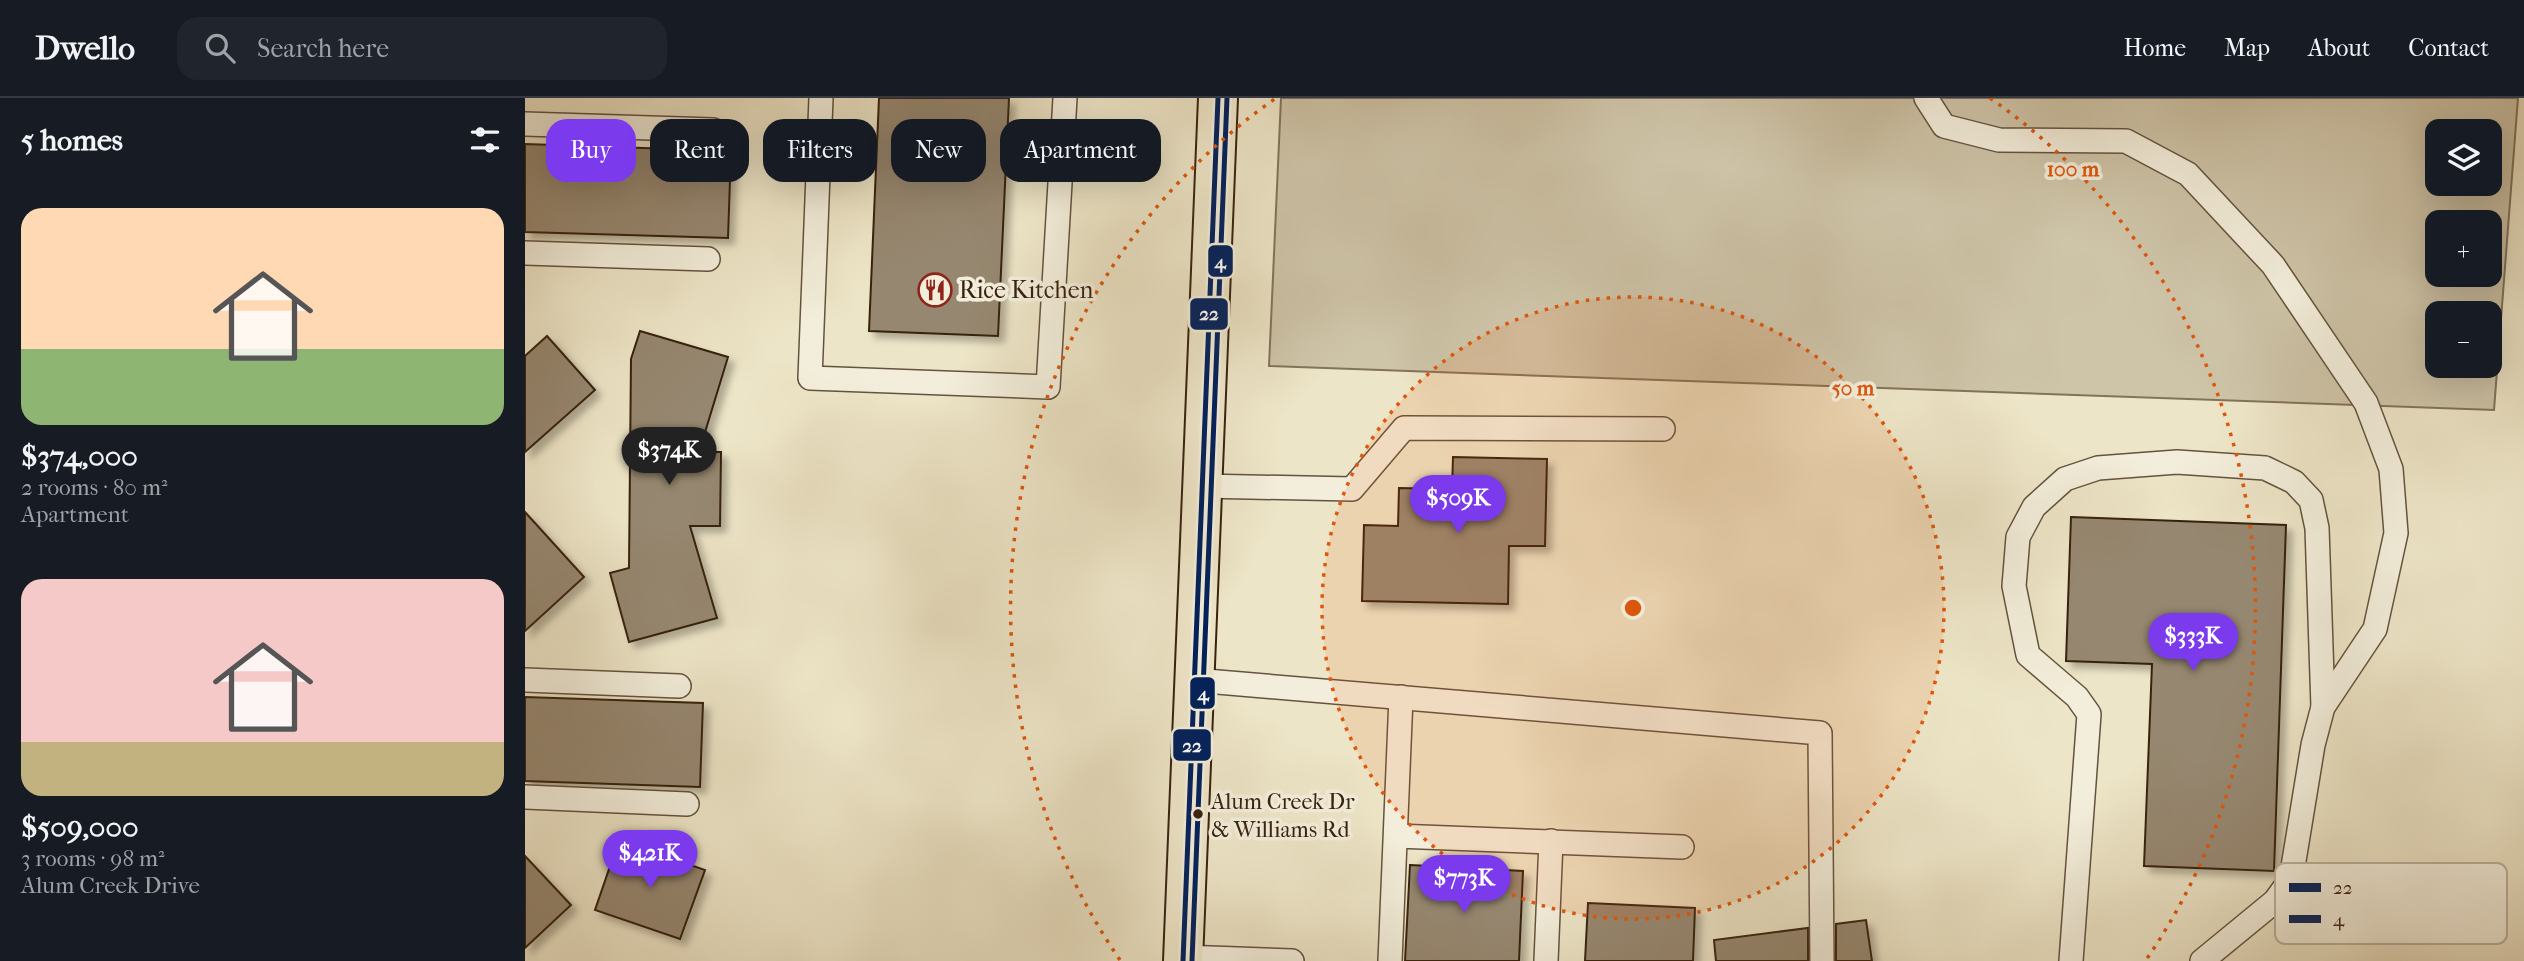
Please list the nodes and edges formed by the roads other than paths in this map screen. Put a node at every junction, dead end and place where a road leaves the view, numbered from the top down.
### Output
1 (821, 98) edge
2 (1065, 98) edge
3 (1218, 98) edge
4 (1926, 98) edge
5 (525, 124) edge
6 (650, 128) edge
7 (525, 253) edge
8 (708, 259) dead end
9 (1663, 429) dead end
10 (1202, 486) junction
11 (525, 680) edge
12 (1194, 680) junction
13 (679, 686) dead end
14 (1401, 697) junction
15 (2323, 708) junction
16 (525, 797) edge
17 (687, 804) dead end
18 (1396, 836) junction
19 (1551, 841) junction
20 (1682, 846) dead end
21 (2294, 863) edge
22 (2275, 902) edge
23 (1183, 959) edge
24 (1292, 961) edge
25 (1390, 961) edge
26 (1546, 961) edge
27 (1822, 961) edge
28 (2071, 961) edge
29 (2202, 961) edge

1 - 2 lane
3 - 10 main road
4 - 15 lane
5 - 6 lane
7 - 8 lane
9 - 10 lane
10 - 12 main road
11 - 13 lane
12 - 14 lane
12 - 23 main road
14 - 18 lane
14 - 27 lane
15 - 21 lane
15 - 28 lane
16 - 17 lane
18 - 19 lane
18 - 25 lane
19 - 20 lane
19 - 26 lane
22 - 29 lane
23 - 24 lane

